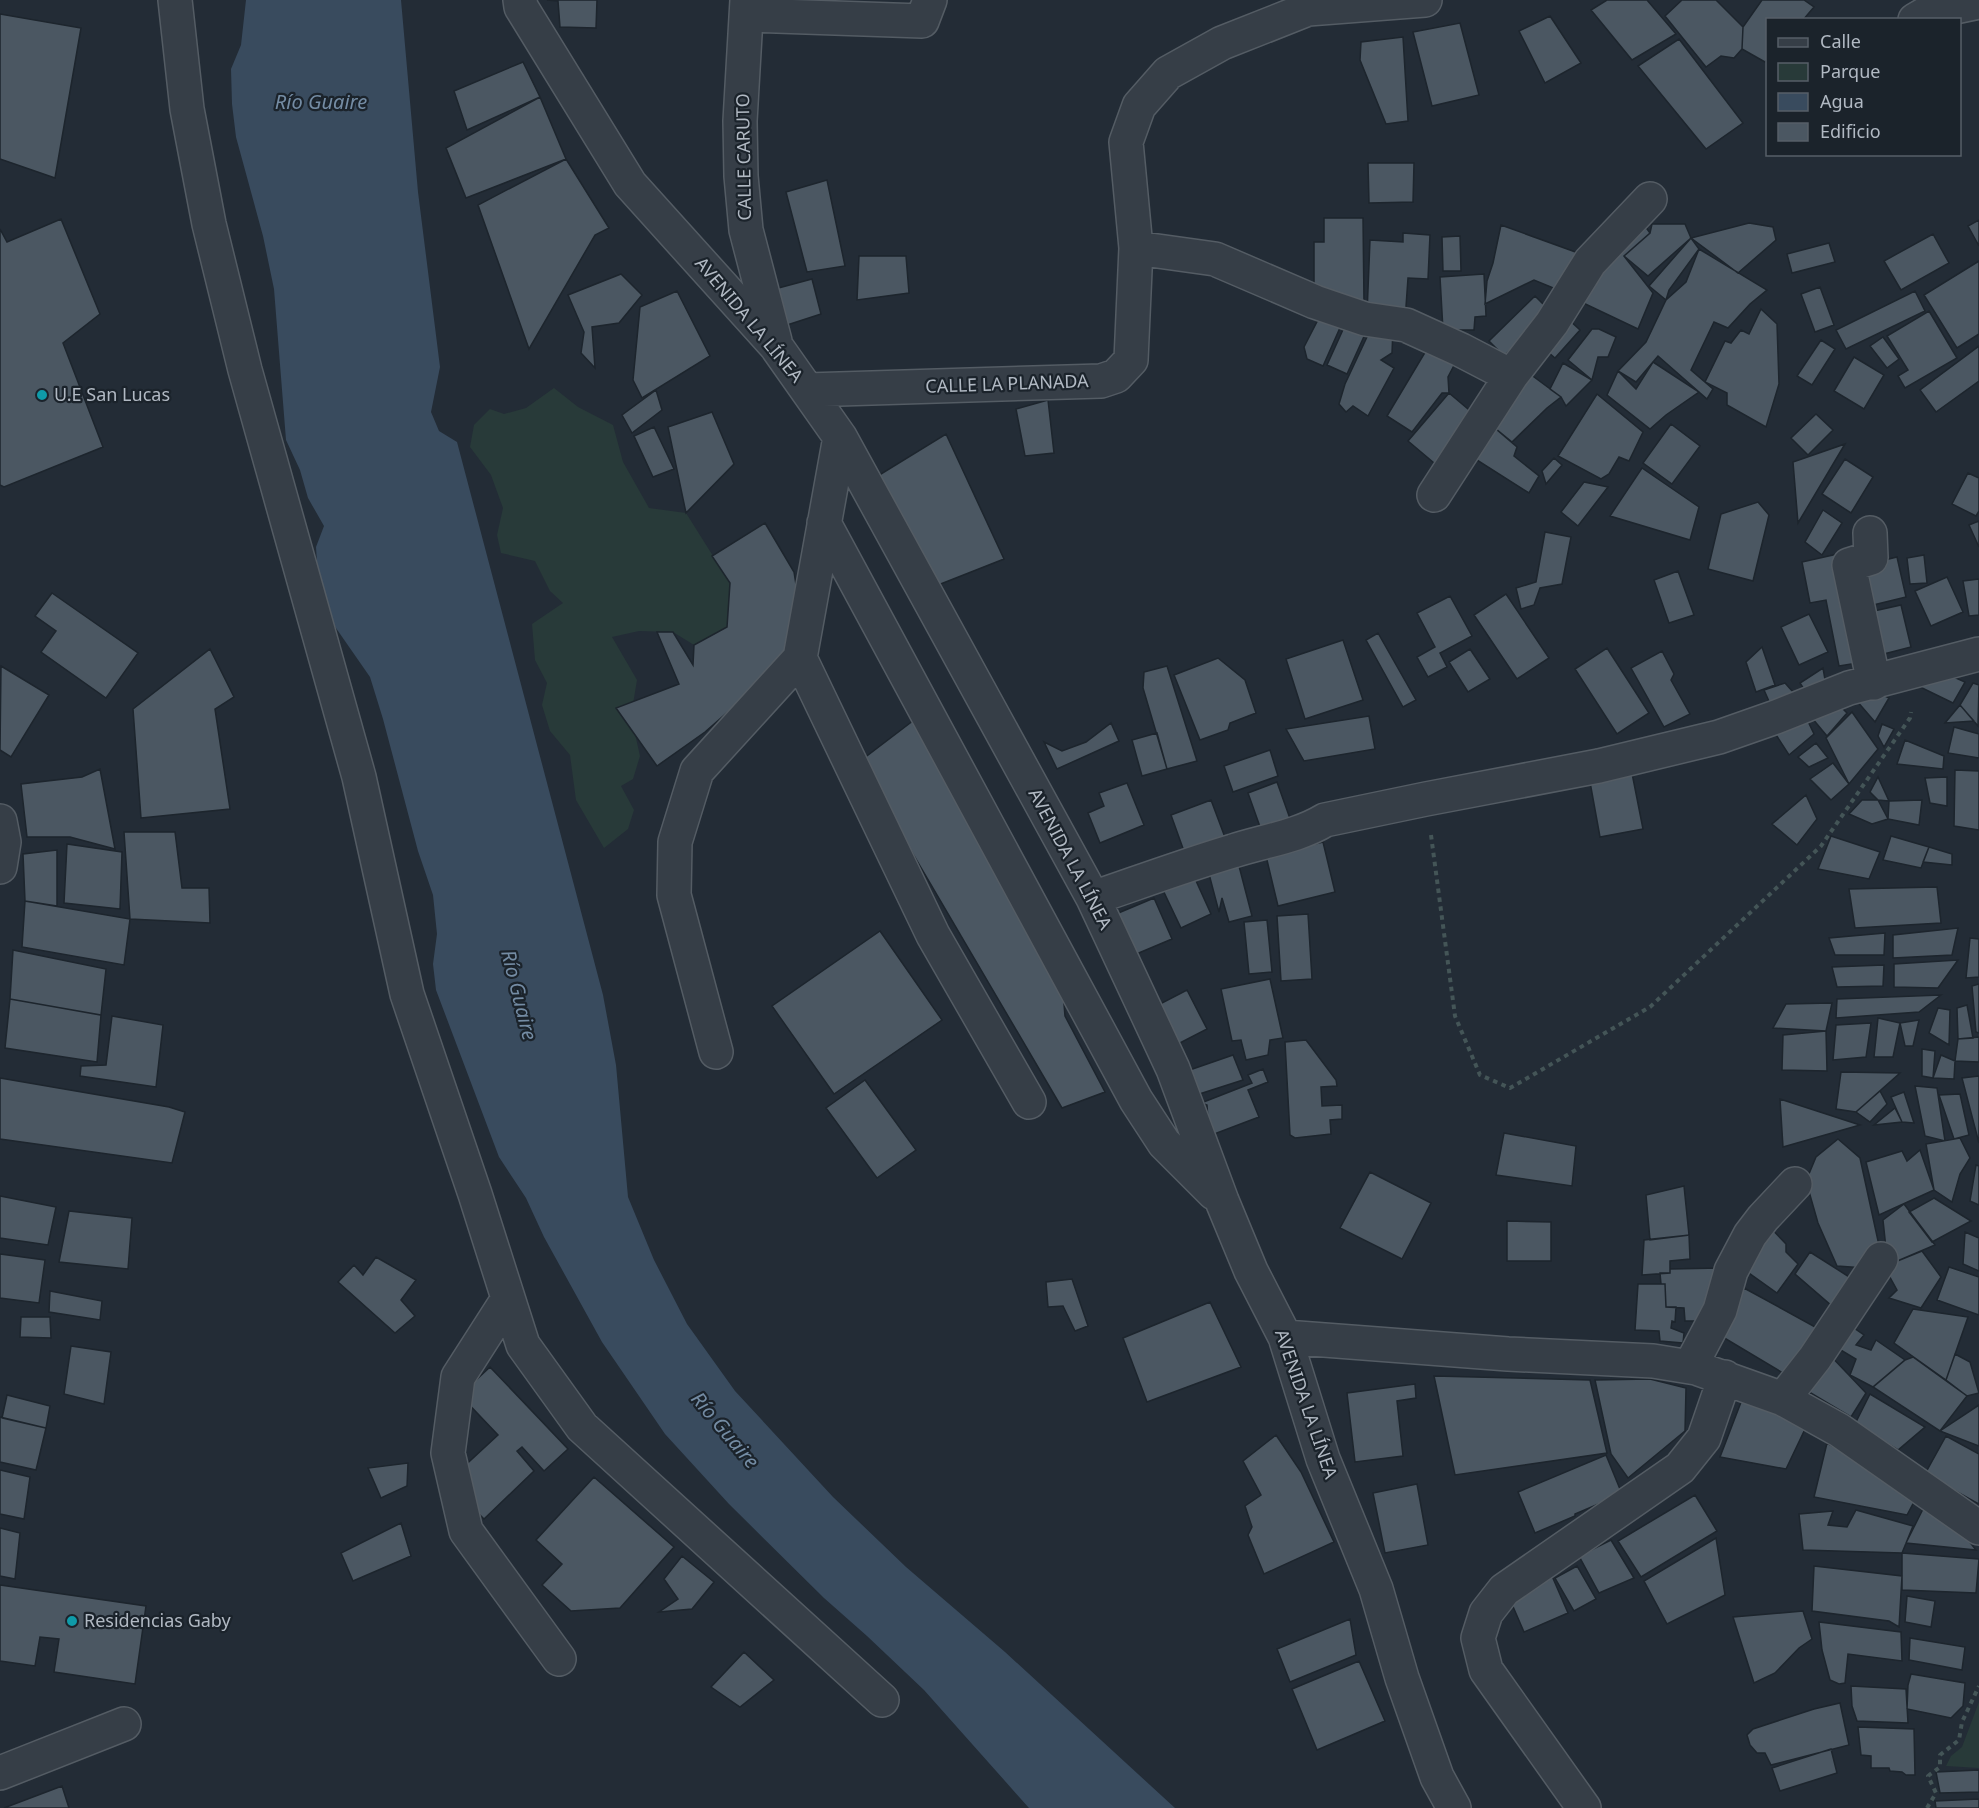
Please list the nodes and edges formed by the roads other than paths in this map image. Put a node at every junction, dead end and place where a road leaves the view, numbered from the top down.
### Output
1 (175, 0) edge
2 (520, 0) edge
3 (930, 0) edge
4 (1425, 0) edge
5 (1979, 2) edge
6 (748, 8) edge
7 (1919, 11) edge
8 (1650, 199) dead end
9 (1136, 248) junction
10 (776, 346) junction
11 (1511, 376) junction
12 (807, 390) junction
13 (840, 437) junction
14 (1434, 495) dead end
15 (824, 523) junction
16 (1870, 533) dead end
17 (1979, 654) edge
18 (800, 658) junction
19 (1874, 683) junction
20 (0, 821) edge
21 (0, 867) edge
22 (1093, 898) junction
23 (716, 1052) dead end
24 (1029, 1102) dead end
25 (1795, 1184) dead end
26 (1222, 1201) junction
27 (1881, 1259) dead end
28 (508, 1299) junction
29 (1285, 1337) junction
30 (1690, 1366) junction
31 (1725, 1377) junction
32 (1783, 1399) junction
33 (1979, 1528) edge
34 (559, 1659) dead end
35 (882, 1700) dead end
36 (124, 1724) dead end
37 (0, 1773) edge
38 (1454, 1808) edge
39 (1584, 1808) edge

1 - 28 street
2 - 10 street, AVENIDA LA LÍNEA
3 - 6 street
4 - 9 street, CALLE LA PLANADA
5 - 7 street
6 - 10 street, CALLE CARUTO
8 - 11 street
9 - 11 street
9 - 12 street, CALLE LA PLANADA
10 - 12 street, AVENIDA LA LÍNEA
11 - 14 street
12 - 13 street, AVENIDA LA LÍNEA
13 - 15 street
13 - 22 street, AVENIDA LA LÍNEA
15 - 18 street
15 - 26 street
16 - 19 street
17 - 19 street
18 - 23 street
18 - 24 street
19 - 22 street
20 - 21 street
22 - 26 street, AVENIDA LA LÍNEA
25 - 30 street
26 - 29 street, AVENIDA LA LÍNEA
27 - 32 street
28 - 34 street
28 - 35 street
29 - 30 street
29 - 38 street, AVENIDA LA LÍNEA
30 - 31 street
31 - 32 street
31 - 39 street
32 - 33 street
36 - 37 street

